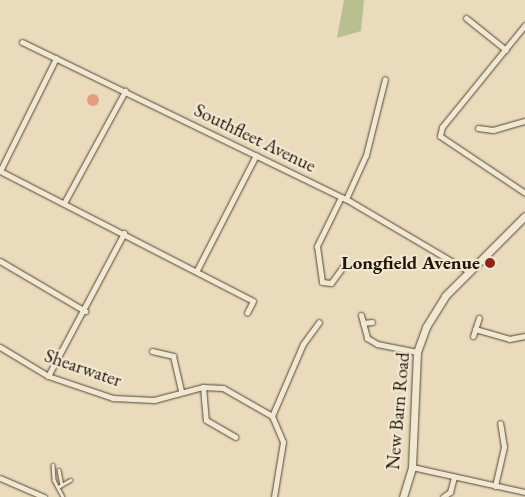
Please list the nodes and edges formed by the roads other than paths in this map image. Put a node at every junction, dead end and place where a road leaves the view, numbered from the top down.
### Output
1 (466, 18) dead end
2 (525, 25) edge
3 (22, 42) dead end
4 (506, 50) junction
5 (56, 58) junction
6 (385, 79) dead end
7 (125, 91) junction
8 (525, 121) edge
9 (478, 128) dead end
10 (256, 155) junction
11 (0, 171) edge
12 (525, 193) edge
13 (343, 198) junction
14 (64, 203) junction
15 (525, 216) edge
16 (124, 233) junction
17 (0, 261) edge
18 (344, 265) dead end
19 (197, 270) junction
20 (470, 272) junction
21 (85, 311) junction
22 (247, 313) dead end
23 (361, 315) dead end
24 (478, 318) dead end
25 (319, 322) dead end
26 (372, 322) dead end
27 (362, 323) junction
28 (475, 329) junction
29 (473, 336) dead end
30 (525, 336) edge
31 (0, 347) edge
32 (152, 352) dead end
33 (417, 352) junction
34 (48, 376) junction
35 (203, 387) junction
36 (181, 392) junction
37 (272, 416) junction
38 (500, 423) dead end
39 (236, 437) dead end
40 (53, 465) dead end
41 (412, 467) junction
42 (59, 470) dead end
43 (454, 477) junction
44 (0, 478) edge
45 (70, 480) dead end
46 (62, 485) junction
47 (495, 486) junction
48 (58, 487) junction
49 (525, 492) edge
50 (44, 497) edge
51 (63, 497) edge
52 (274, 497) edge
53 (403, 497) edge
54 (443, 497) edge

1 - 4 street
2 - 4 street
3 - 5 street, Southfleet Avenue
4 - 12 street
5 - 7 street, Southfleet Avenue
5 - 11 street
6 - 13 street
7 - 10 street, Southfleet Avenue
7 - 14 street
8 - 9 street
10 - 13 street, Southfleet Avenue
10 - 19 street
11 - 14 street
13 - 18 street
13 - 20 street, Southfleet Avenue
14 - 16 street
15 - 20 street, New Barn Road
16 - 19 street
16 - 21 street
17 - 21 street
19 - 22 street
20 - 33 street, New Barn Road
21 - 34 street
23 - 27 street
24 - 28 street
25 - 37 street
26 - 27 street
27 - 33 street
28 - 29 street
28 - 30 street
31 - 34 street, Shearwater
32 - 36 street
33 - 41 street, New Barn Road
34 - 36 street, Shearwater
35 - 36 street, Shearwater
35 - 37 street, Shearwater
35 - 39 street
37 - 52 street
38 - 47 street
40 - 48 lane
41 - 43 street
41 - 53 street, New Barn Road
42 - 46 lane
43 - 47 street
43 - 54 street
44 - 50 street
45 - 46 lane
46 - 48 lane
47 - 49 street
48 - 51 lane

